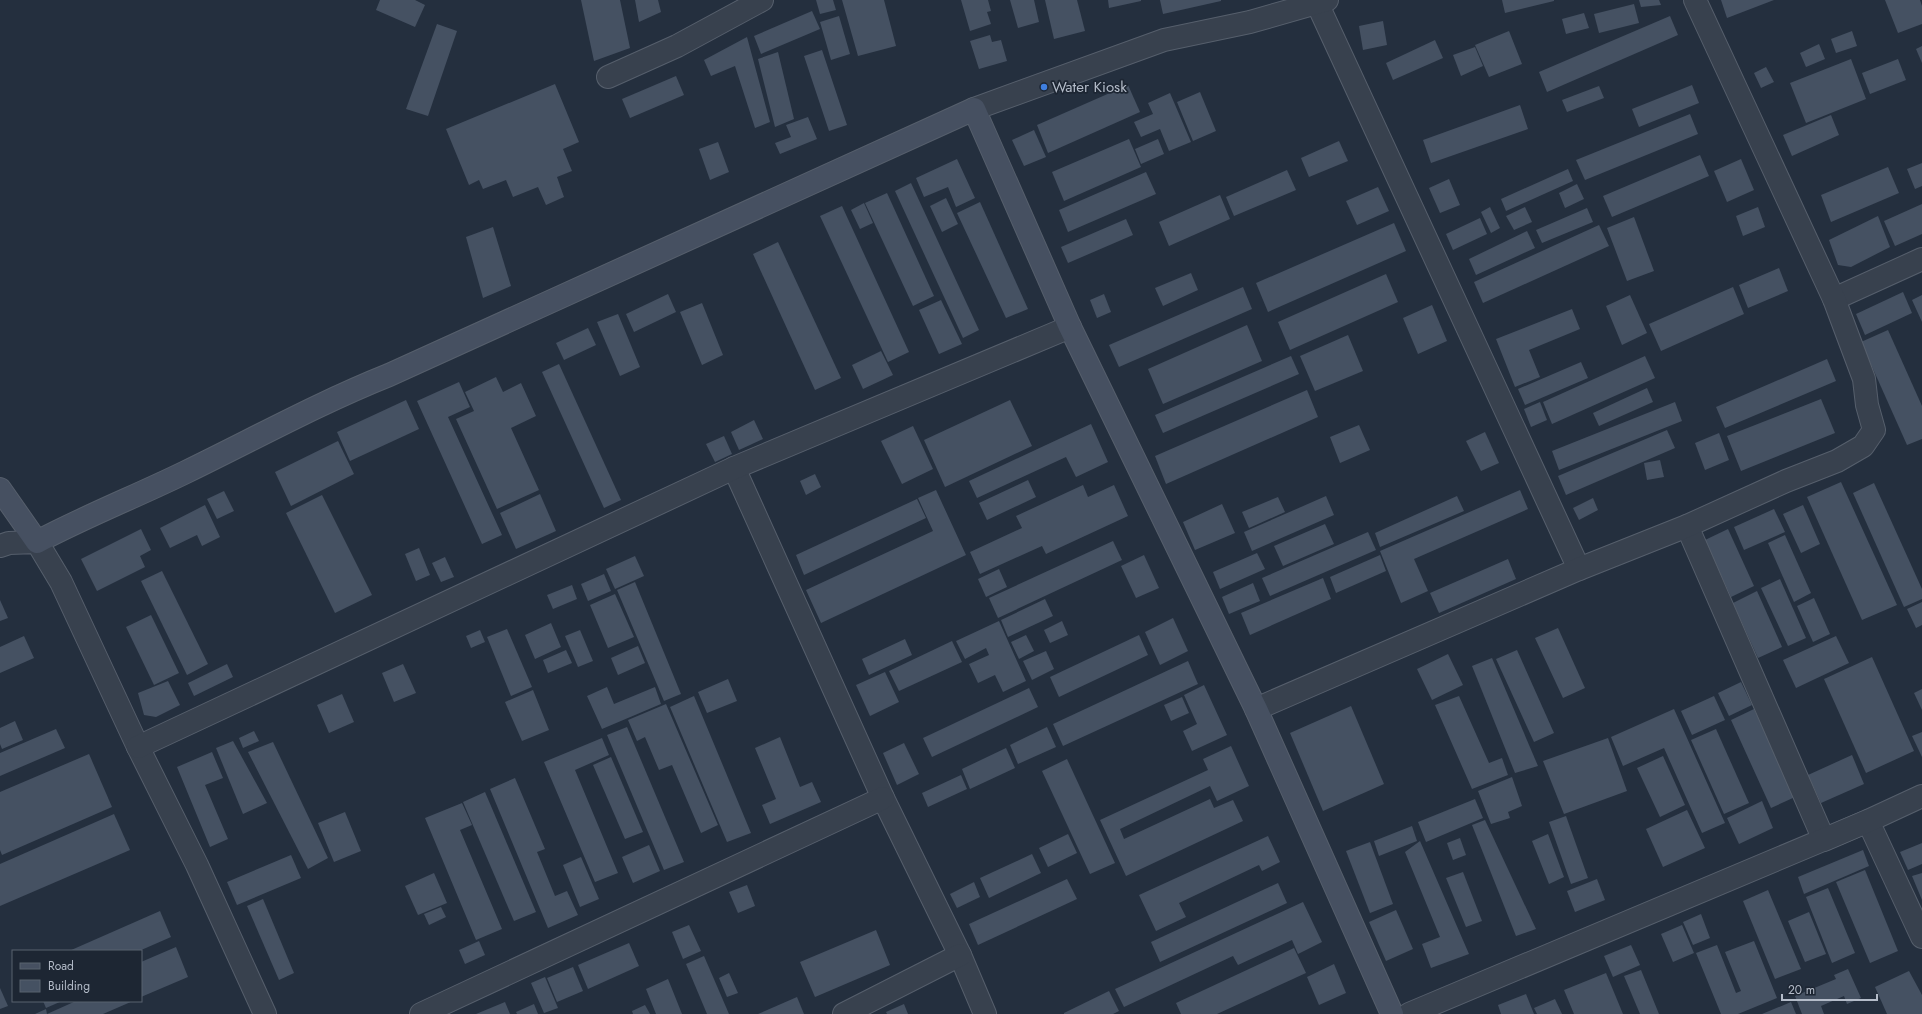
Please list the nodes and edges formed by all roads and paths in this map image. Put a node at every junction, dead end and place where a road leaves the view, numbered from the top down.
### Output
1 (762, 0) edge
2 (1696, 0) edge
3 (1322, 2) edge
4 (608, 76) dead end
5 (974, 109) junction
6 (1922, 259) edge
7 (1834, 299) junction
8 (1070, 327) junction
9 (734, 468) junction
10 (0, 489) edge
11 (1687, 526) junction
12 (37, 542) junction
13 (0, 546) edge
14 (1579, 569) junction
15 (1256, 709) junction
16 (138, 747) junction
17 (1922, 796) edge
18 (883, 798) junction
19 (1868, 822) junction
20 (1922, 937) edge
21 (960, 954) junction
22 (265, 1014) edge
23 (421, 1014) edge
24 (844, 1014) edge
25 (985, 1014) edge
26 (1392, 1014) edge
27 (1409, 1014) edge

1 - 4 street
2 - 7 street
3 - 5 street
3 - 14 street
5 - 8 main road
5 - 12 main road
6 - 7 street
7 - 11 street
8 - 9 street
8 - 15 main road
9 - 16 street
9 - 18 street
10 - 12 main road
11 - 14 street
11 - 19 street
12 - 13 street
12 - 16 street
14 - 15 street
15 - 26 main road
16 - 22 street
17 - 19 street
18 - 21 street
18 - 23 street
19 - 20 street
19 - 27 street
21 - 24 street
21 - 25 street

